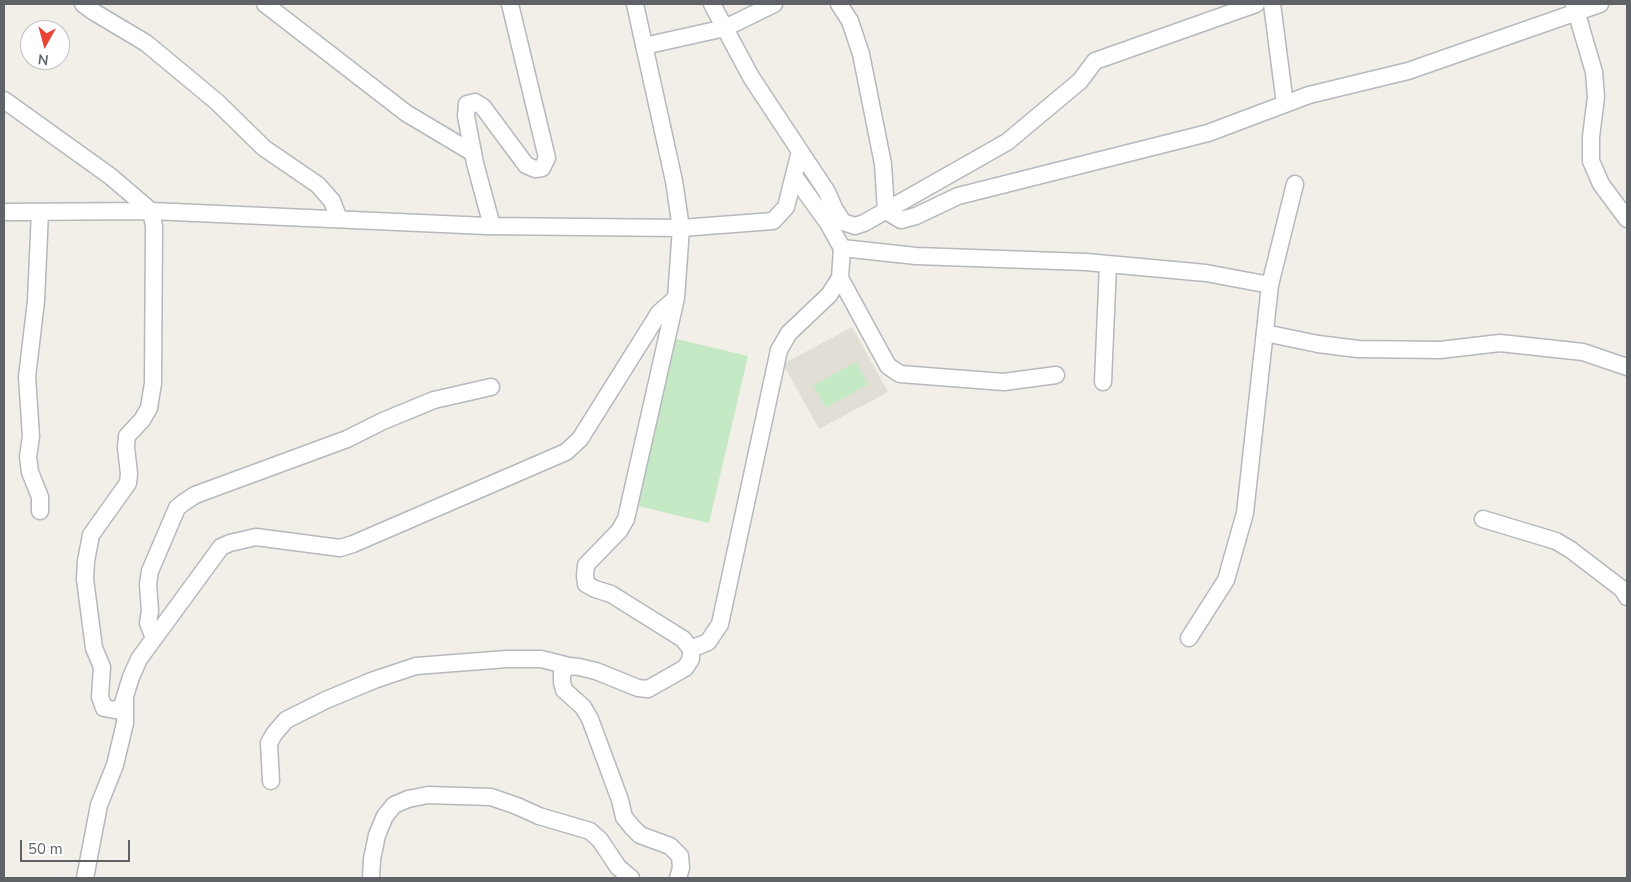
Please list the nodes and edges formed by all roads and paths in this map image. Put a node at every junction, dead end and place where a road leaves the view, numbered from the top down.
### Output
1 (83, 4) edge
2 (265, 4) edge
3 (510, 4) edge
4 (635, 4) edge
5 (712, 4) edge
6 (774, 4) edge
7 (839, 4) edge
8 (1256, 4) edge
9 (1272, 4) edge
10 (1600, 4) edge
11 (1575, 8) edge
12 (725, 28) junction
13 (644, 46) junction
14 (4, 100) edge
15 (1285, 104) junction
16 (800, 151) junction
17 (473, 153) junction
18 (794, 176) junction
19 (1295, 184) dead end
20 (151, 210) junction
21 (886, 210) junction
22 (4, 212) edge
23 (40, 212) junction
24 (339, 219) junction
25 (1627, 219) edge
26 (492, 226) junction
27 (681, 228) junction
28 (842, 248) junction
29 (1108, 264) junction
30 (840, 278) junction
31 (1270, 285) junction
32 (676, 298) junction
33 (1265, 333) junction
34 (1627, 367) edge
35 (1056, 375) dead end
36 (1103, 382) dead end
37 (491, 387) dead end
38 (40, 511) dead end
39 (1483, 519) dead end
40 (1627, 597) edge
41 (154, 638) junction
42 (1189, 638) dead end
43 (691, 649) junction
44 (569, 666) junction
45 (125, 699) junction
46 (271, 781) dead end
47 (85, 878) edge
48 (371, 878) edge
49 (631, 878) edge
50 (678, 878) edge

1 - 24 street
2 - 17 street
3 - 17 street
4 - 13 street
5 - 12 street
6 - 12 street
7 - 21 street
8 - 21 street
9 - 15 street
10 - 11 street
11 - 15 street
11 - 25 street
12 - 13 street
12 - 16 street
13 - 27 street
14 - 20 street
15 - 21 street
16 - 18 street
16 - 21 street
17 - 26 street
18 - 27 street
18 - 28 street
19 - 31 street
20 - 23 street
20 - 24 street
20 - 45 street
22 - 23 street
23 - 38 street
24 - 26 street
26 - 27 street
27 - 32 street
28 - 29 street
28 - 30 street
29 - 31 street
29 - 36 street
30 - 35 street
30 - 43 street
31 - 33 street
32 - 41 street
32 - 43 street
33 - 34 street
33 - 42 street
37 - 41 street
39 - 40 street
41 - 45 street
43 - 44 street
44 - 46 street
44 - 50 street
45 - 47 street
48 - 49 street

